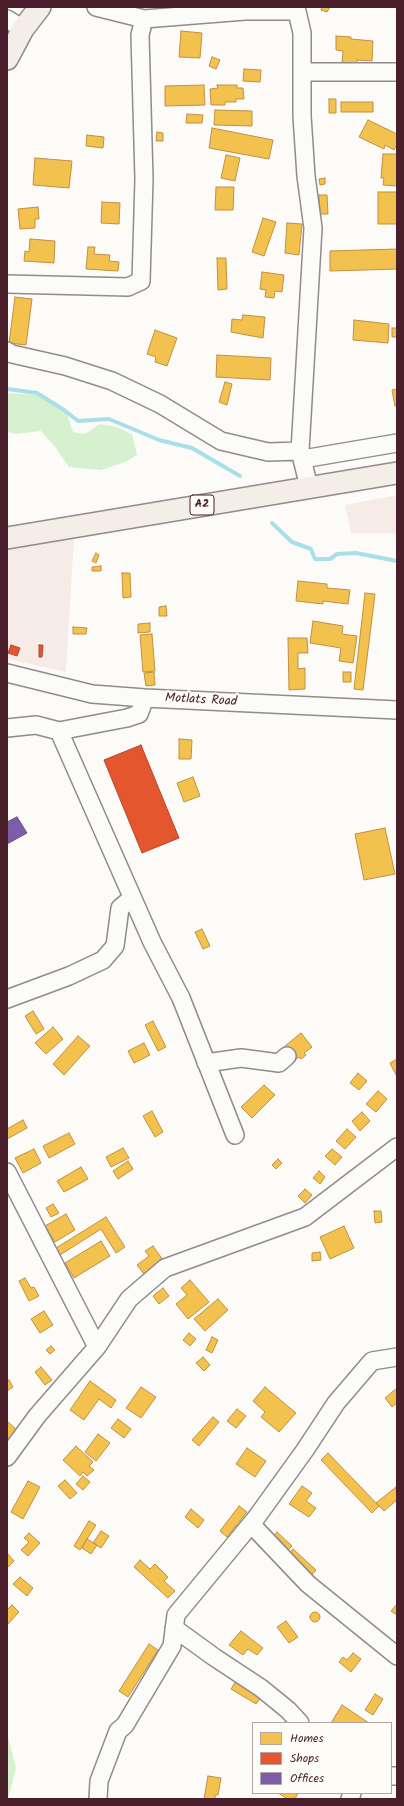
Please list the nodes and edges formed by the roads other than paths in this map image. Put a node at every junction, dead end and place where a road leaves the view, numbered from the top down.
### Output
1 (40, 7) edge
2 (96, 7) edge
3 (297, 9) edge
4 (144, 19) junction
5 (15, 24) edge
6 (7, 59) edge
7 (302, 72) junction
8 (397, 72) edge
9 (7, 284) edge
10 (7, 351) edge
11 (397, 443) edge
12 (301, 455) junction
13 (397, 472) edge
14 (310, 487) junction
15 (7, 538) edge
16 (7, 673) edge
17 (145, 698) junction
18 (397, 710) edge
19 (7, 728) edge
20 (59, 731) junction
21 (132, 898) junction
22 (7, 999) edge
23 (287, 1056) dead end
24 (206, 1063) junction
25 (235, 1135) dead end
26 (397, 1147) edge
27 (7, 1172) edge
28 (97, 1347) junction
29 (397, 1357) edge
30 (7, 1457) edge
31 (251, 1524) junction
32 (174, 1628) junction
33 (397, 1656) edge
34 (299, 1722) edge
35 (98, 1799) edge

1 - 5 main road
2 - 4 street
3 - 4 street
3 - 7 street
4 - 9 street
5 - 6 main road
7 - 8 street
7 - 12 street
10 - 12 street
11 - 12 street
12 - 14 street
13 - 14 main road, A2
14 - 15 main road, A2
16 - 17 street, Motlats Road
17 - 18 street, Motlats Road
17 - 20 street
19 - 20 street
20 - 21 street
21 - 22 street
21 - 24 street
23 - 24 street
24 - 25 street
26 - 28 street
27 - 28 street
28 - 30 street
29 - 31 street
31 - 32 street
31 - 33 street
32 - 34 street
32 - 35 street

